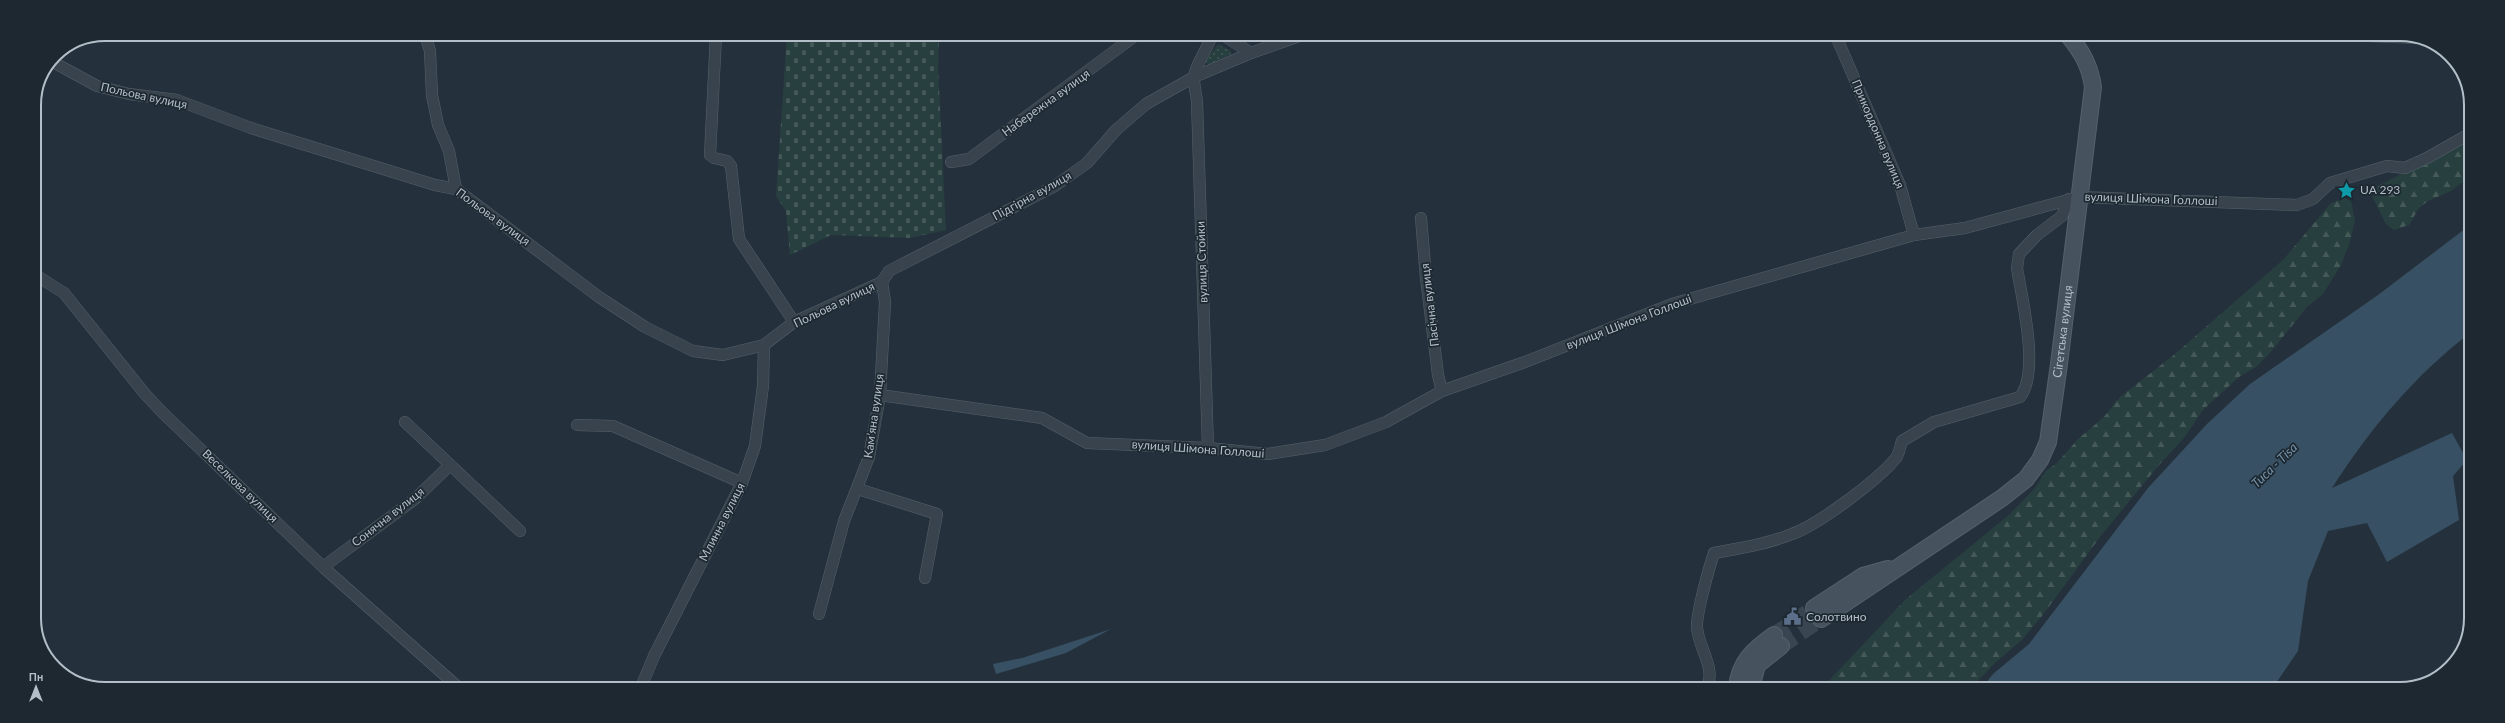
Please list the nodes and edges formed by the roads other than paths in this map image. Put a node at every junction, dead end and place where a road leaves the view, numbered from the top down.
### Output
1 (427, 41) edge
2 (716, 41) edge
3 (1128, 41) edge
4 (1210, 41) edge
5 (1232, 41) edge
6 (1285, 41) edge
7 (1838, 41) edge
8 (2073, 41) edge
9 (1251, 53) junction
10 (56, 64) edge
11 (1194, 77) junction
12 (2464, 137) edge
13 (951, 162) dead end
14 (456, 189) junction
15 (2074, 198) junction
16 (1421, 218) dead end
17 (1914, 234) junction
18 (41, 278) edge
19 (882, 282) junction
20 (794, 322) junction
21 (764, 345) junction
22 (1442, 390) junction
23 (880, 395) junction
24 (405, 422) dead end
25 (577, 425) dead end
26 (1208, 448) junction
27 (450, 465) junction
28 (742, 483) junction
29 (858, 489) junction
30 (520, 531) dead end
31 (323, 567) junction
32 (925, 578) dead end
33 (819, 614) dead end
34 (1817, 614) tunnel mouth
35 (452, 682) edge
36 (643, 682) edge
37 (1710, 682) edge
38 (1738, 682) edge
39 (1753, 682) edge

1 - 14 street
2 - 20 street
3 - 13 street, Набережна вулиця
4 - 11 street
5 - 9 street
6 - 9 street, Підгірна вулиця
7 - 17 street, Прикордонна вулиця
8 - 15 street, Сігетська вулиця
9 - 11 street, Підгірна вулиця
10 - 14 street, Польова вулиця
11 - 19 street, Підгірна вулиця
11 - 26 street, вулиця Стойки
12 - 15 street, вулиця Шімона Голлоші
14 - 21 street, Польова вулиця
15 - 17 street, вулиця Шімона Голлоші
15 - 34 street, Сігетська вулиця
15 - 37 street
16 - 22 street, Пасічна вулиця
17 - 22 street, вулиця Шімона Голлоші
18 - 31 street, Веселкова вулиця
19 - 20 street, Польова вулиця
19 - 23 street, Камʼяна вулиця
20 - 21 street, Польова вулиця
21 - 28 street, Млинна вулиця
22 - 26 street, вулиця Шімона Голлоші
23 - 26 street, вулиця Шімона Голлоші
23 - 29 street, Камʼяна вулиця
24 - 27 street
25 - 28 street
27 - 30 street
27 - 31 street, Сонячна вулиця
28 - 36 street, Млинна вулиця
29 - 32 street
29 - 33 street, Камʼяна вулиця
31 - 35 street, Веселкова вулиця
38 - 39 street

